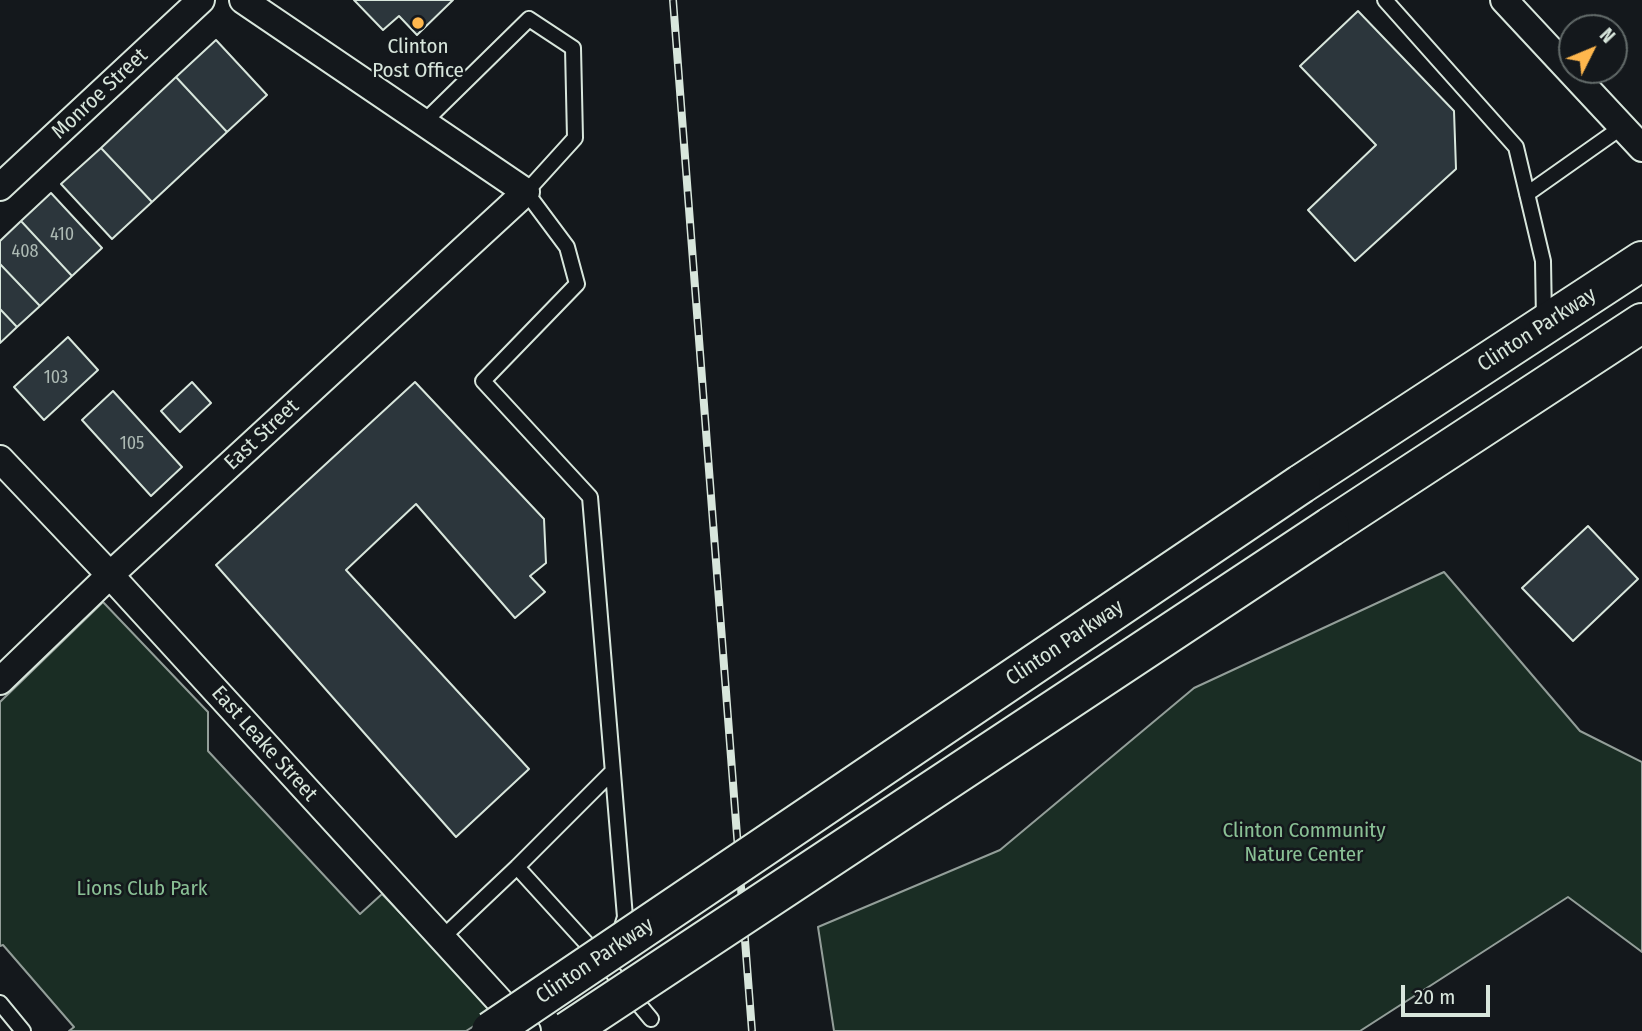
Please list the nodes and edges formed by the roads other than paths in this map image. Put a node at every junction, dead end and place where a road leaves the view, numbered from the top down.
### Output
1 (201, 0) edge
2 (243, 0) edge
3 (1385, 0) edge
4 (1504, 0) edge
5 (424, 122) junction
6 (1622, 127) junction
7 (1642, 148) edge
8 (0, 187) edge
9 (526, 192) junction
10 (1527, 194) junction
11 (1642, 261) edge
12 (1642, 323) edge
13 (1544, 325) junction
14 (0, 460) edge
15 (110, 575) junction
16 (0, 681) edge
17 (612, 772) junction
18 (517, 867) junction
19 (442, 938) junction
20 (608, 967) junction
21 (0, 1003) edge
22 (651, 1019) dead end
23 (23, 1031) edge
24 (491, 1031) edge
25 (527, 1031) edge
26 (568, 1031) edge

1 - 8 street, Monroe Street
2 - 5 street
3 - 10 lane
4 - 6 street
5 - 9 street
5 - 9 lane
6 - 7 street
6 - 10 lane
9 - 15 street, East Street
9 - 17 lane
10 - 13 lane
11 - 13 main road, Clinton Parkway
12 - 26 main road, Clinton Parkway, bridge
13 - 24 main road, Clinton Parkway, bridge
14 - 15 street, East Leake Street
15 - 16 street, East Street
15 - 19 street, East Leake Street
17 - 18 lane
17 - 20 lane
18 - 19 lane
18 - 20 lane
19 - 25 street, East Leake Street
20 - 22 lane
21 - 23 lane

